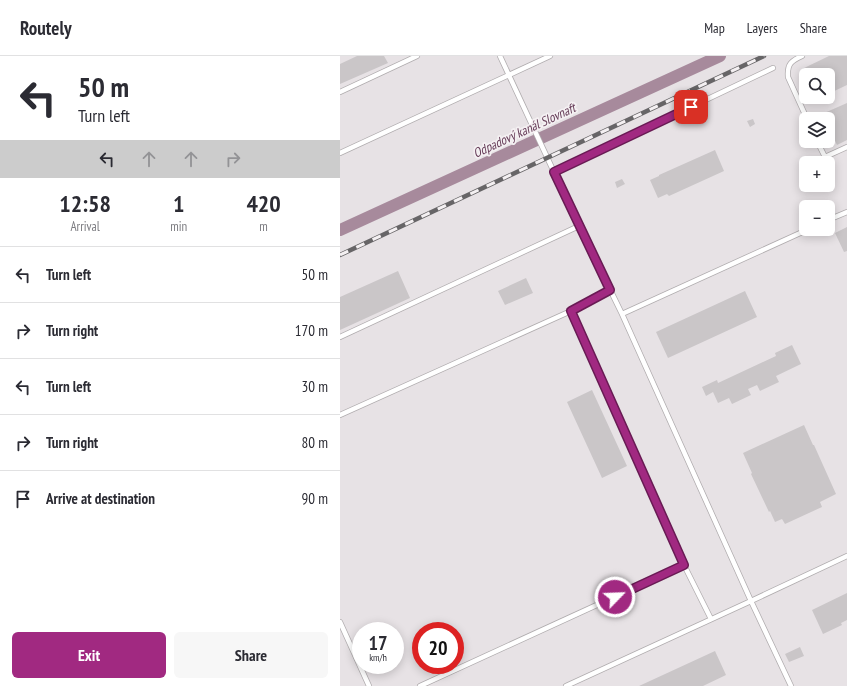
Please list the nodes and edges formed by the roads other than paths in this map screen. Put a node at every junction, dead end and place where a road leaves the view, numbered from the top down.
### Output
1 (417, 56) edge
2 (500, 56) edge
3 (550, 56) edge
4 (802, 56) edge
5 (773, 68) dead end
6 (509, 75) junction
7 (340, 92) edge
8 (804, 112) edge
9 (847, 147) edge
10 (820, 148) edge
11 (340, 153) edge
12 (554, 172) junction
13 (847, 212) edge
14 (835, 217) edge
15 (579, 226) junction
16 (799, 234) edge
17 (610, 290) junction
18 (571, 311) junction
19 (622, 314) junction
20 (340, 337) edge
21 (340, 415) edge
22 (847, 556) edge
23 (684, 565) junction
24 (751, 601) junction
25 (711, 619) junction
26 (340, 622) edge
27 (369, 686) edge
28 (420, 686) edge
29 (566, 686) edge
30 (791, 686) edge

1 - 7 lane
2 - 6 lane
3 - 6 lane
4 - 8 lane
5 - 12 lane
6 - 11 lane
6 - 12 lane
9 - 10 lane
12 - 15 lane
13 - 14 lane
15 - 17 lane
15 - 20 lane
16 - 19 lane
17 - 18 lane
17 - 19 lane
18 - 21 lane
18 - 23 lane
19 - 24 lane
22 - 24 lane
23 - 25 lane
23 - 28 lane
24 - 25 lane
24 - 30 lane
25 - 29 lane
26 - 27 lane

